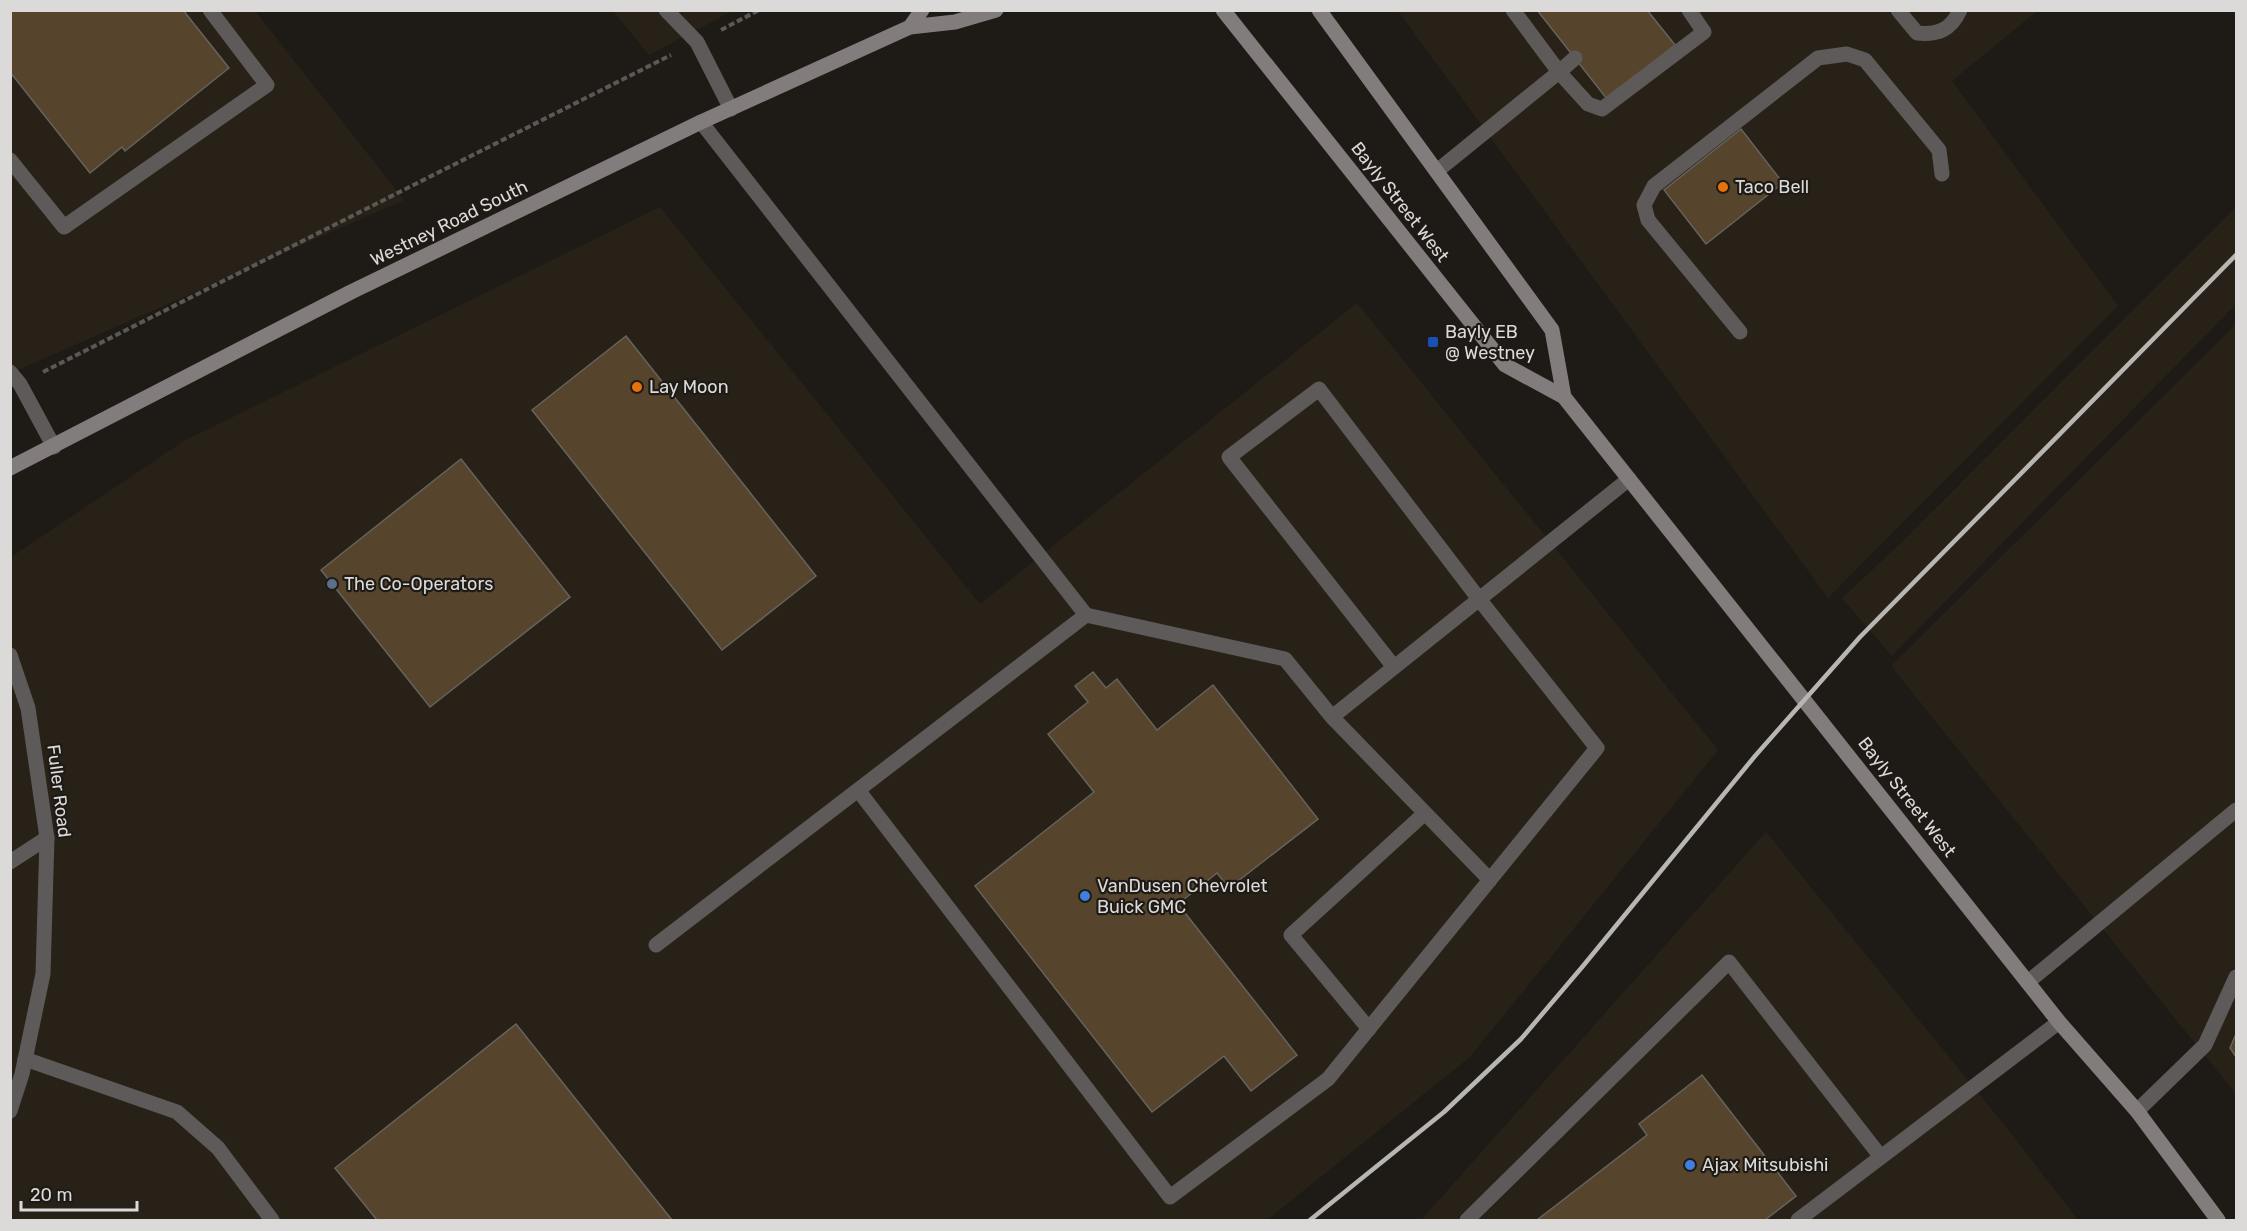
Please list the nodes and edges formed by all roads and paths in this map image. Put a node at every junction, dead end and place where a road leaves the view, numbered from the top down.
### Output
1 (210, 10) edge
2 (666, 10) edge
3 (759, 10) edge
4 (922, 10) edge
5 (996, 10) edge
6 (1223, 10) edge
7 (1319, 10) edge
8 (1513, 10) edge
9 (1689, 10) edge
10 (1898, 10) edge
11 (1960, 10) edge
12 (910, 27) junction
13 (697, 42) junction
14 (1575, 58) dead end
15 (1559, 72) junction
16 (731, 109) junction
17 (700, 122) junction
18 (10, 160) edge
19 (1437, 171) junction
20 (1942, 174) dead end
21 (1740, 332) dead end
22 (15, 378) edge
23 (1564, 397) junction
24 (54, 447) junction
25 (10, 468) edge
26 (1629, 479) junction
27 (1479, 599) junction
28 (1086, 615) junction
29 (10, 655) edge
30 (1394, 668) junction
31 (1332, 717) junction
32 (858, 790) junction
33 (2236, 810) edge
34 (1425, 813) junction
35 (47, 838) junction
36 (10, 862) edge
37 (1490, 880) junction
38 (656, 945) dead end
39 (2236, 977) edge
40 (2028, 982) junction
41 (2059, 1022) junction
42 (1369, 1029) junction
43 (25, 1059) junction
44 (10, 1111) edge
45 (2137, 1111) junction
46 (1881, 1157) junction
47 (272, 1221) edge
48 (1467, 1221) edge
49 (1798, 1221) edge
50 (2218, 1221) edge

1 - 18 street
2 - 13 street
3 - 13 path
4 - 12 main road
5 - 12 main road, Westney Road South
6 - 23 main road, Bayly Street West
7 - 19 main road, Bayly Street West
8 - 15 street
9 - 15 street
10 - 11 street
12 - 16 main road, Westney Road South
13 - 16 street
13 - 22 path
14 - 15 street
15 - 19 street
16 - 17 main road, Westney Road South
17 - 24 main road, Westney Road South
17 - 28 street
19 - 23 main road, Bayly Street West
20 - 21 street
22 - 24 street
23 - 26 main road, Bayly Street West
24 - 25 main road, Westney Road South
26 - 27 street
26 - 40 main road, Bayly Street West
27 - 30 street
27 - 30 street
27 - 37 street
28 - 31 street
28 - 32 street
29 - 35 street, Fuller Road
30 - 31 street
31 - 34 street
32 - 38 street
32 - 42 street
33 - 40 street
34 - 37 street
34 - 42 street
35 - 36 street
35 - 43 street, Fuller Road
37 - 42 street
39 - 45 street
40 - 41 main road, Bayly Street West
41 - 45 main road, Bayly Street West
41 - 46 street
43 - 44 street, Fuller Road
43 - 47 street
45 - 50 main road, Bayly Street West
46 - 48 street
46 - 49 street

